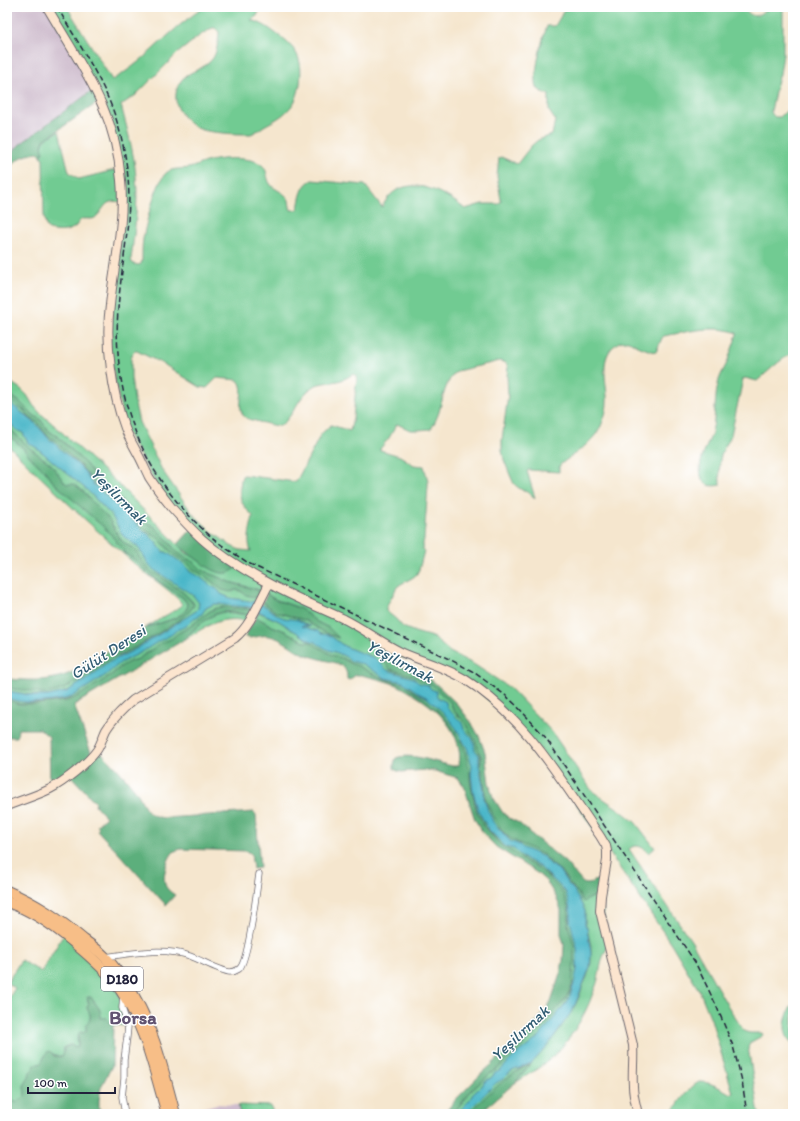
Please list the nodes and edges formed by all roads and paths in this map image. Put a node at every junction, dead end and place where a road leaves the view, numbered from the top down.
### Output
1 (47, 7) edge
2 (267, 587) junction
3 (7, 806) edge
4 (259, 874) dead end
5 (7, 891) edge
6 (7, 902) edge
7 (105, 957) junction
8 (123, 995) junction
9 (125, 1114) edge
10 (167, 1114) edge
11 (175, 1114) edge
12 (638, 1114) edge

1 - 2 street
2 - 3 street
2 - 12 street
4 - 7 street
5 - 7 highway, D180
6 - 8 highway, D180
7 - 11 highway, D180
8 - 9 street
8 - 10 highway, D180

